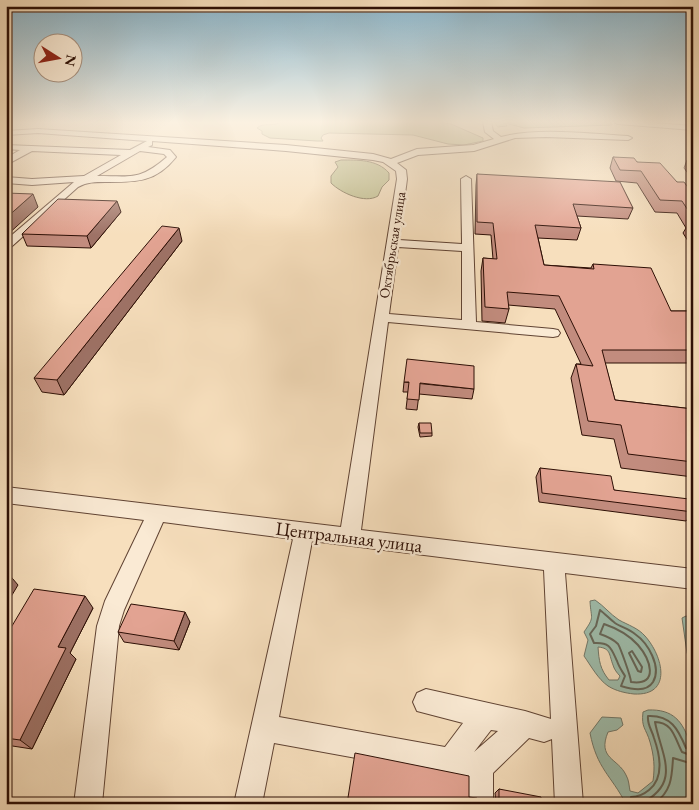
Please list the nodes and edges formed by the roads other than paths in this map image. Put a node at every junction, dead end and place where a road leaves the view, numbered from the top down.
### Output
1 (120, 160) edge
2 (169, 160) edge
3 (383, 160) edge
4 (397, 160) edge
5 (391, 162) junction
6 (83, 179) junction
7 (466, 179) dead end
8 (6, 180) edge
9 (393, 243) junction
10 (6, 246) edge
11 (468, 248) junction
12 (381, 318) junction
13 (469, 326) junction
14 (553, 334) dead end
15 (6, 495) edge
16 (157, 514) junction
17 (304, 533) junction
18 (350, 538) junction
19 (554, 561) junction
20 (693, 579) edge
21 (426, 702) dead end
22 (485, 716) junction
23 (265, 728) junction
24 (451, 761) junction
25 (480, 767) junction
26 (88, 804) edge
27 (248, 804) edge
28 (479, 804) edge
29 (569, 804) edge

1 - 6 street
2 - 6 street
3 - 5 street
4 - 5 street
5 - 9 street, Октябрьская улица
6 - 8 street
6 - 10 street
7 - 11 street
9 - 11 street
9 - 12 street, Октябрьская улица
11 - 13 street
12 - 13 street
12 - 18 street, Октябрьская улица
13 - 14 street
15 - 16 street, Центральная улица
16 - 17 street, Центральная улица
16 - 26 street
17 - 18 street, Центральная улица
17 - 23 street
18 - 19 street, Центральная улица
19 - 20 street, Центральная улица
19 - 29 street
21 - 22 street
22 - 24 lane
22 - 25 street
23 - 24 street
23 - 27 street
24 - 25 street
25 - 28 street

